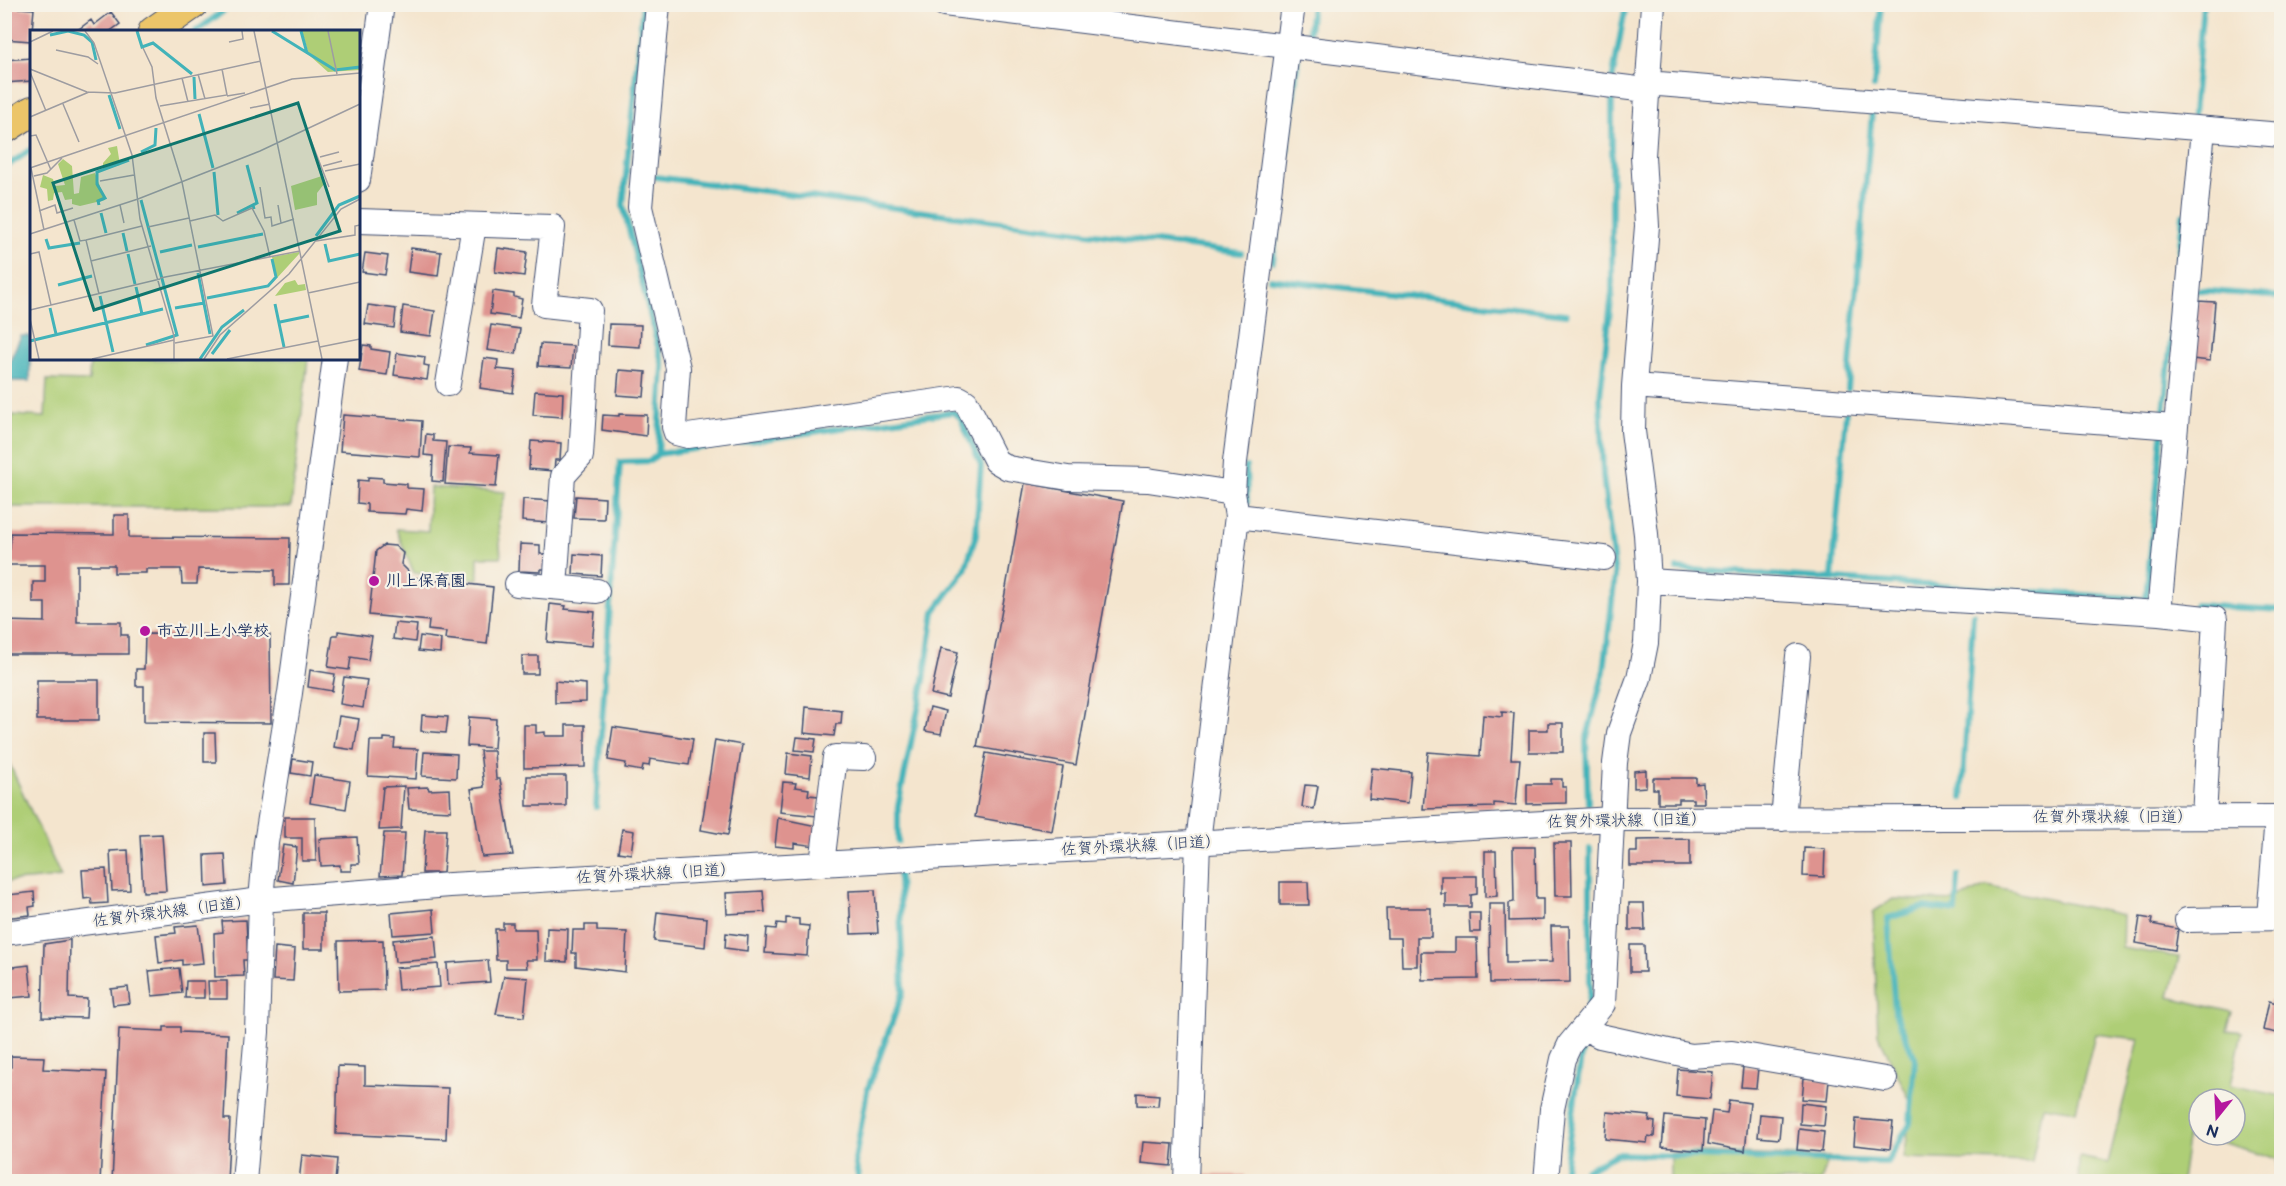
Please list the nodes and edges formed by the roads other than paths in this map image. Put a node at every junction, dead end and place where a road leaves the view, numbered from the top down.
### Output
1 (194, 4) edge
2 (382, 4) edge
3 (658, 4) edge
4 (944, 4) edge
5 (1293, 4) edge
6 (1653, 4) edge
7 (156, 30) edge
8 (1288, 47) junction
9 (1629, 86) junction
10 (30, 112) edge
11 (4, 129) edge
12 (2203, 129) junction
13 (2282, 135) edge
14 (360, 165) edge
15 (360, 221) edge
16 (474, 225) junction
17 (335, 360) edge
18 (448, 384) dead end
19 (1634, 386) junction
20 (2174, 427) junction
21 (1235, 505) junction
22 (1604, 558) dead end
23 (1649, 581) junction
24 (517, 585) dead end
25 (555, 587) junction
26 (597, 591) dead end
27 (2159, 613) junction
28 (1798, 656) dead end
29 (864, 758) dead end
30 (2204, 817) junction
31 (2279, 817) edge
32 (1613, 819) junction
33 (1783, 819) junction
34 (1198, 842) junction
35 (822, 864) junction
36 (261, 900) junction
37 (2275, 918) edge
38 (2187, 920) dead end
39 (4, 933) edge
40 (1585, 1036) junction
41 (1884, 1079) dead end
42 (244, 1182) edge
43 (1186, 1182) edge
44 (1546, 1182) edge

1 - 7 main road
2 - 14 street
3 - 21 street
4 - 8 street
5 - 8 street
6 - 9 street
8 - 9 street
8 - 21 street
9 - 12 street
9 - 19 street
10 - 11 main road
12 - 13 street
12 - 20 street
15 - 16 street
16 - 18 street
16 - 25 street
17 - 36 street
19 - 20 street
19 - 23 street
20 - 27 street
21 - 22 street
21 - 34 street
23 - 27 street
23 - 32 street
24 - 25 street
25 - 26 street
27 - 30 street
28 - 33 street
29 - 35 street
30 - 31 street, 佐賀外環状線（旧道）
30 - 33 street, 佐賀外環状線（旧道）
31 - 37 street
32 - 33 street, 佐賀外環状線（旧道）
32 - 34 street, 佐賀外環状線（旧道）
32 - 40 street
34 - 35 street, 佐賀外環状線（旧道）
34 - 43 street
35 - 36 street, 佐賀外環状線（旧道）
36 - 39 street, 佐賀外環状線（旧道）
36 - 42 street
37 - 38 street
40 - 41 street
40 - 44 street

